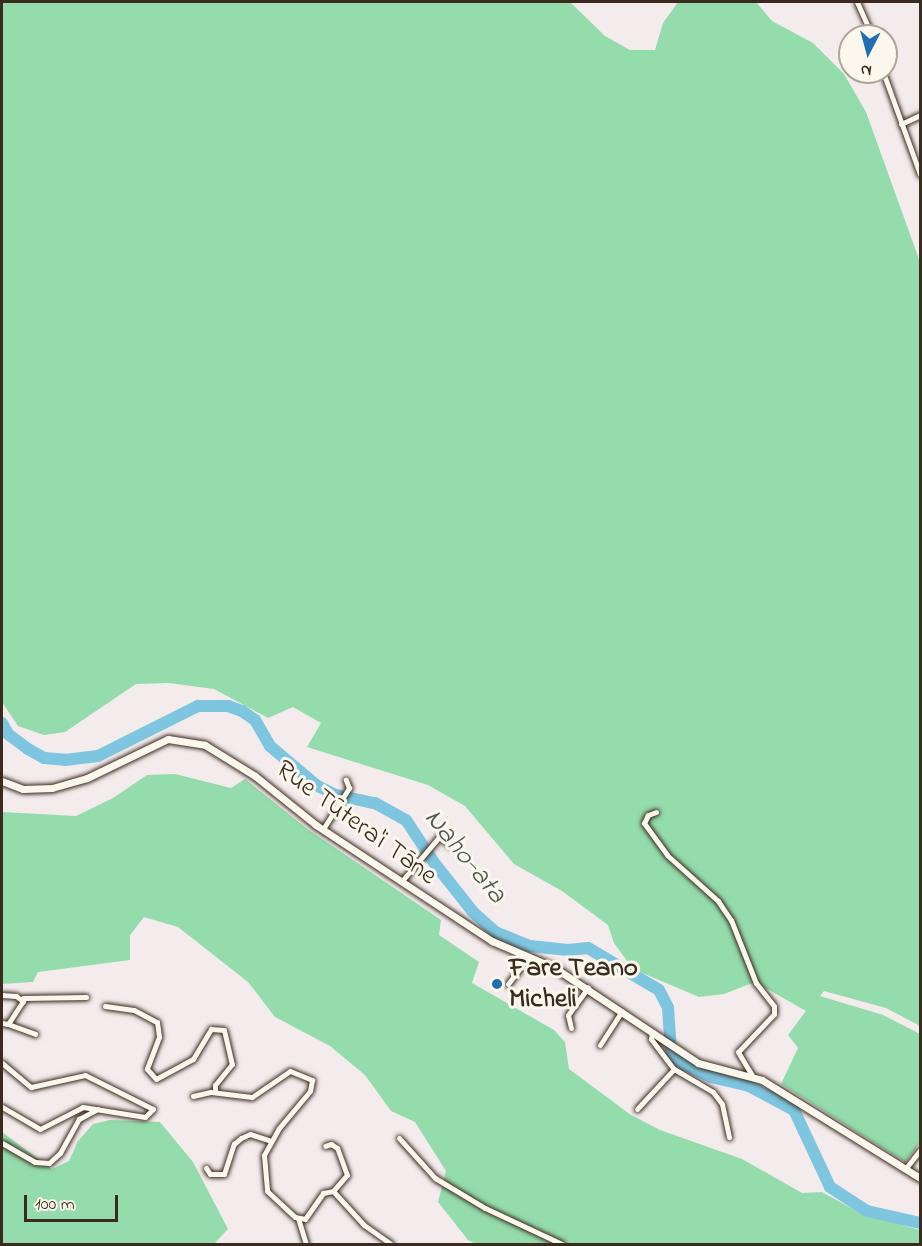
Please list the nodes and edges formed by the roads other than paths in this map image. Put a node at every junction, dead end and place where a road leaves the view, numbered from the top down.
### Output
1 (857, 2) edge
2 (867, 24) edge
3 (887, 84) edge
4 (921, 115) edge
5 (901, 124) junction
6 (921, 174) edge
7 (346, 780) dead end
8 (2, 781) edge
9 (656, 812) dead end
10 (323, 829) junction
11 (452, 846) dead end
12 (401, 882) junction
13 (528, 957) junction
14 (508, 984) dead end
15 (588, 987) junction
16 (2, 995) edge
17 (86, 997) dead end
18 (23, 998) junction
19 (105, 1006) dead end
20 (621, 1011) junction
21 (5, 1024) edge
22 (571, 1028) dead end
23 (652, 1032) junction
24 (35, 1034) dead end
25 (600, 1045) dead end
26 (2, 1063) edge
27 (674, 1069) junction
28 (752, 1075) junction
29 (215, 1092) junction
30 (193, 1096) dead end
31 (2, 1107) edge
32 (98, 1109) junction
33 (637, 1109) dead end
34 (729, 1137) dead end
35 (399, 1138) dead end
36 (271, 1141) junction
37 (2, 1143) edge
38 (325, 1146) dead end
39 (921, 1150) edge
40 (906, 1167) junction
41 (206, 1168) dead end
42 (921, 1178) edge
43 (333, 1191) junction
44 (298, 1218) junction
45 (382, 1237) junction
46 (306, 1245) edge
47 (377, 1245) edge
48 (392, 1245) edge
49 (562, 1245) edge

1 - 2 street
3 - 5 street
4 - 5 street
5 - 6 street
7 - 10 street
8 - 10 street, Rue Tūtera'i Tāne
9 - 28 street
10 - 12 street, Rue Tūtera'i Tāne
11 - 12 street
12 - 13 street, Rue Tūtera'i Tāne
13 - 14 street
13 - 15 street, Rue Tūtera'i Tāne
15 - 20 street, Rue Tūtera'i Tāne
15 - 22 street
16 - 18 street
17 - 18 street
18 - 21 street
19 - 29 street
20 - 23 street, Rue Tūtera'i Tāne
20 - 25 street
21 - 24 street
23 - 27 street
23 - 28 street, Rue Tūtera'i Tāne
26 - 32 street
27 - 33 street
27 - 34 street
28 - 40 street, Rue Tūtera'i Tāne
29 - 30 street
29 - 36 street
31 - 32 street
32 - 37 street
35 - 49 street
36 - 41 street
36 - 44 street
38 - 43 street
39 - 40 street
40 - 42 street, Rue Tūtera'i Tāne
43 - 44 street
43 - 45 street
44 - 46 street
45 - 47 street
45 - 48 street

